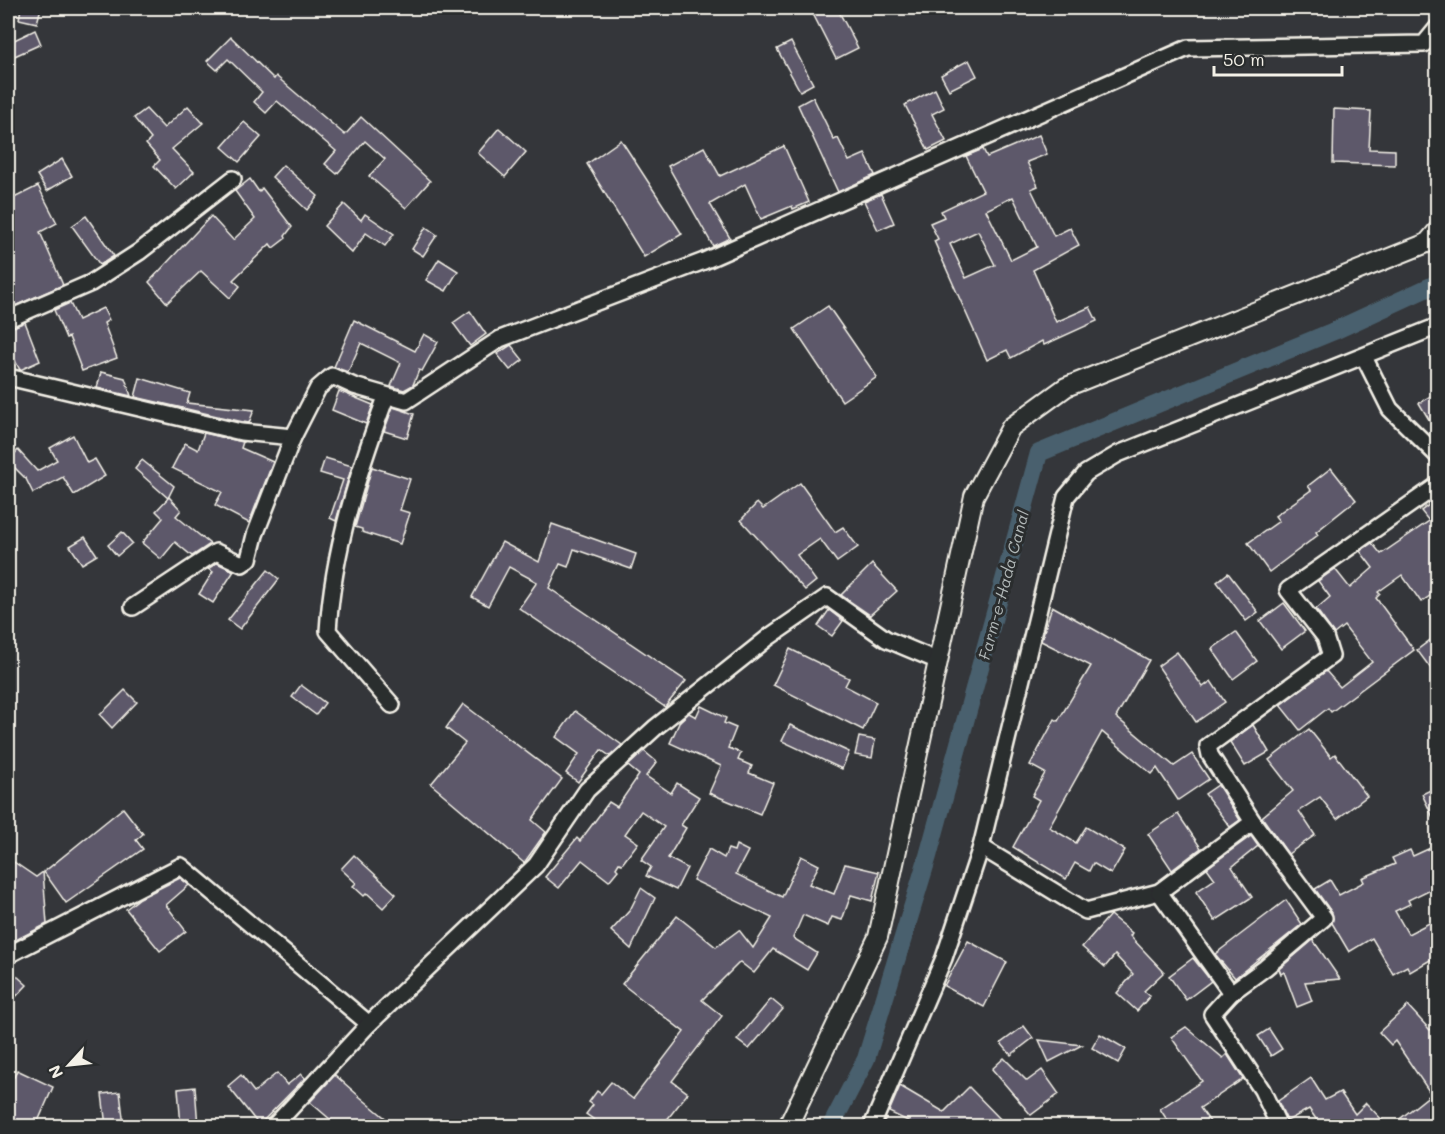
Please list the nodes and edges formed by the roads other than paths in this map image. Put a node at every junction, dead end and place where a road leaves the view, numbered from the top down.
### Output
1 (1437, 27) edge
2 (232, 179) dead end
3 (1437, 230) edge
4 (8, 319) edge
5 (1437, 326) edge
6 (1364, 357) junction
7 (8, 377) edge
8 (386, 397) junction
9 (293, 437) junction
10 (1437, 456) edge
11 (1437, 484) edge
12 (132, 607) dead end
13 (936, 660) junction
14 (392, 705) dead end
15 (1253, 822) junction
16 (981, 847) junction
17 (1159, 892) junction
18 (8, 955) edge
19 (1231, 993) junction
20 (369, 1024) junction
21 (274, 1126) edge
22 (788, 1126) edge
23 (872, 1126) edge
24 (1279, 1126) edge

1 - 8 street
2 - 4 street
3 - 13 street
5 - 6 street
6 - 10 street
6 - 16 street
7 - 9 street
8 - 9 street
8 - 14 street
9 - 12 street
11 - 15 street
13 - 20 street
13 - 22 street
15 - 17 street
15 - 19 street
16 - 17 street
16 - 23 street
17 - 19 street
18 - 20 street
19 - 24 street
20 - 21 street

